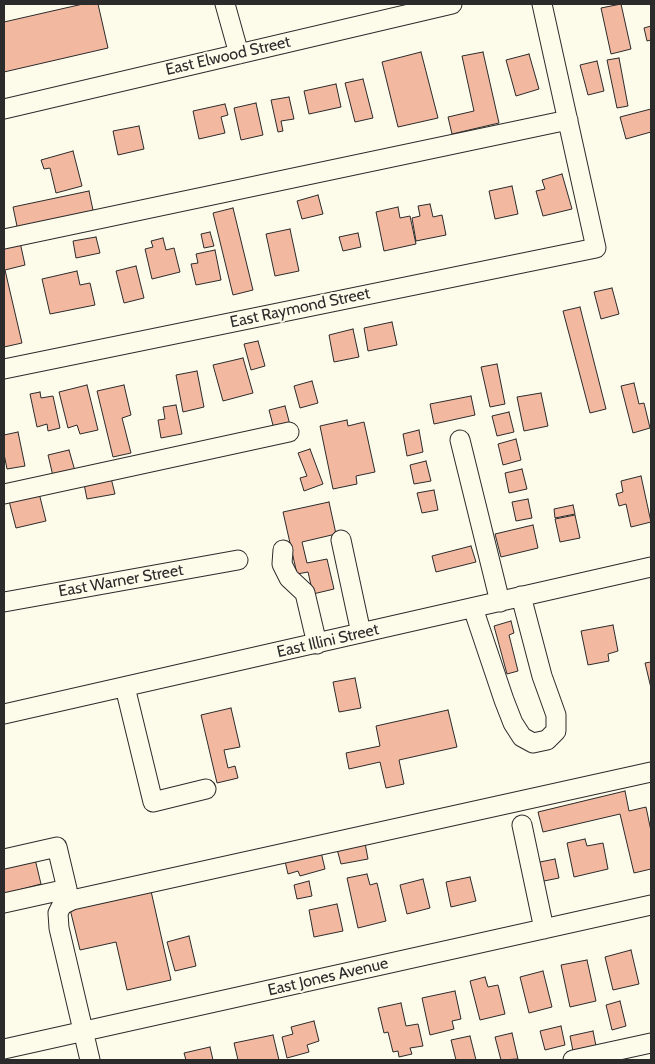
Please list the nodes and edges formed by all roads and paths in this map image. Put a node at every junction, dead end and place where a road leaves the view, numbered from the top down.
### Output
1 (226, 4) edge
2 (452, 4) edge
3 (542, 4) edge
4 (239, 54) junction
5 (4, 109) edge
6 (568, 120) junction
7 (4, 240) edge
8 (4, 369) edge
9 (289, 432) dead end
10 (460, 440) dead end
11 (4, 494) edge
12 (341, 540) dead end
13 (283, 550) dead end
14 (238, 560) dead end
15 (651, 568) edge
16 (521, 596) junction
17 (4, 602) edge
18 (500, 602) junction
19 (473, 608) junction
20 (362, 633) junction
21 (317, 644) junction
22 (125, 687) junction
23 (4, 714) edge
24 (651, 772) edge
25 (206, 789) dead end
26 (522, 825) dead end
27 (4, 859) edge
28 (4, 903) edge
29 (651, 905) edge
30 (544, 929) junction
31 (83, 1032) junction
32 (651, 1043) edge
33 (4, 1049) edge
34 (90, 1060) edge
35 (573, 1060) edge

1 - 4 street
2 - 4 street, East Elwood Street
3 - 6 street
4 - 5 street, East Elwood Street
6 - 7 street
6 - 8 street, East Raymond Street
9 - 11 street
10 - 18 street
12 - 20 street
13 - 21 street
14 - 17 street, East Warner Street
15 - 16 street, East Illini Street
16 - 18 street, East Illini Street
16 - 19 street
18 - 19 street, East Illini Street
19 - 20 street, East Illini Street
20 - 21 street, East Illini Street
21 - 22 street, East Illini Street
22 - 23 street, East Illini Street
22 - 25 street
24 - 31 street
26 - 30 street
27 - 28 street
29 - 30 street, East Jones Avenue
30 - 31 street, East Jones Avenue
31 - 33 street, East Jones Avenue
31 - 34 street
32 - 35 street

